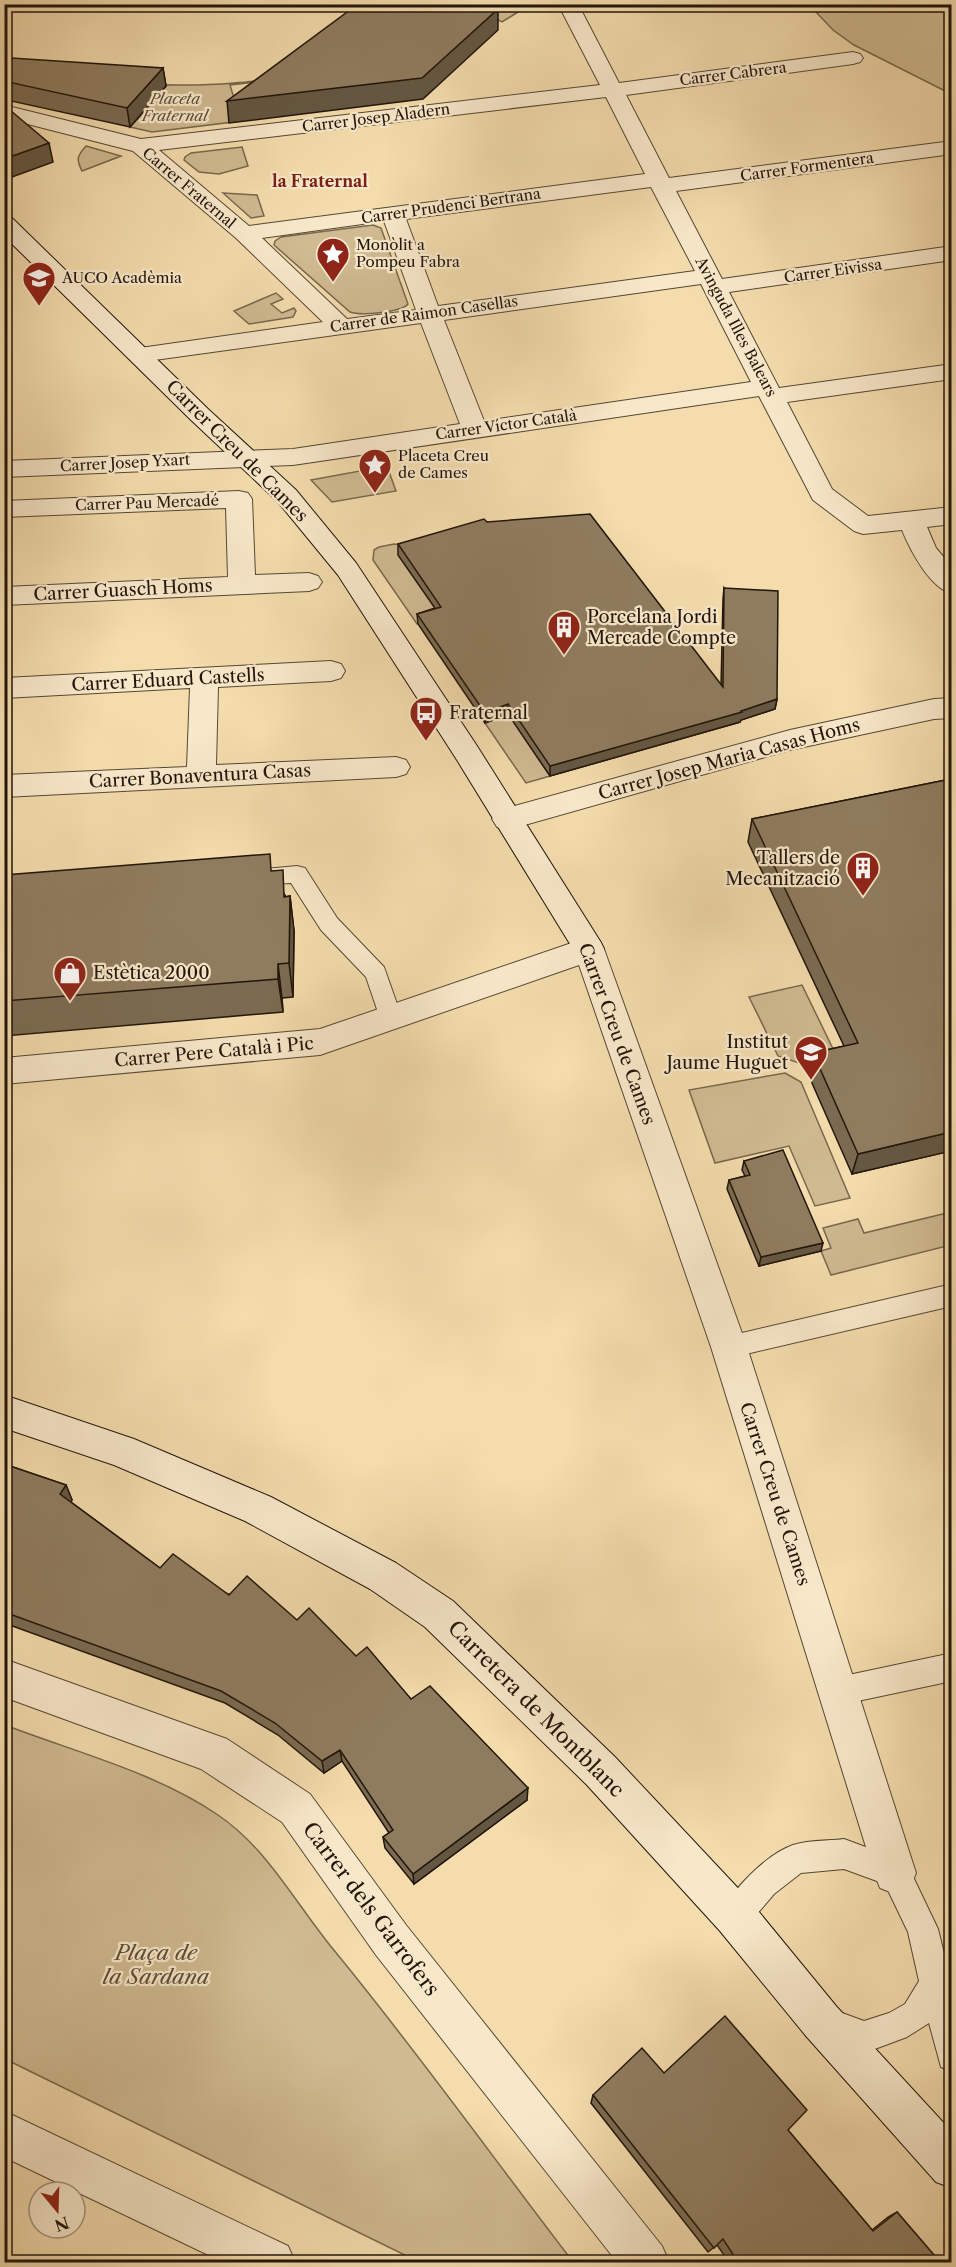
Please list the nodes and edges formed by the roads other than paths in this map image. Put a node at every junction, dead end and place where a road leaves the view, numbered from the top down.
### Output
1 (568, 4) edge
2 (853, 58) dead end
3 (612, 90) junction
4 (4, 111) edge
5 (141, 146) junction
6 (951, 147) edge
7 (660, 183) junction
8 (393, 214) junction
9 (4, 223) edge
10 (244, 234) junction
11 (951, 254) edge
12 (712, 282) junction
13 (429, 314) junction
14 (340, 326) junction
15 (140, 355) junction
16 (951, 372) edge
17 (769, 392) junction
18 (475, 430) junction
19 (245, 459) junction
20 (4, 469) edge
21 (4, 509) edge
22 (951, 515) edge
23 (911, 521) junction
24 (309, 582) dead end
25 (242, 585) junction
26 (951, 585) edge
27 (4, 596) edge
28 (331, 671) dead end
29 (204, 679) junction
30 (4, 688) edge
31 (951, 708) edge
32 (396, 767) dead end
33 (201, 776) junction
34 (4, 786) edge
35 (507, 819) junction
36 (229, 879) edge
37 (589, 949) junction
38 (390, 1018) junction
39 (4, 1071) edge
40 (951, 1295) edge
41 (729, 1347) junction
42 (4, 1411) edge
43 (951, 1667) edge
44 (4, 1678) edge
45 (839, 1691) junction
46 (895, 1873) junction
47 (735, 1916) junction
48 (935, 1985) junction
49 (821, 2021) junction
50 (951, 2056) edge
51 (4, 2133) edge
52 (951, 2166) edge
53 (272, 2262) edge
54 (646, 2262) edge

1 - 3 street, Avinguda Illes Balears
2 - 3 street, Carrer Cabrera
3 - 5 street, Carrer Josep Aladern
3 - 7 street, Avinguda Illes Balears
4 - 5 street, Carrer Fraternal
5 - 10 street, Carrer Fraternal
6 - 7 street, Carrer Formentera
7 - 8 street, Carrer Prudenci Bertrana
7 - 12 street, Avinguda Illes Balears
8 - 10 street, Carrer Prudenci Bertrana
8 - 13 street
9 - 15 street, Carrer Creu de Cames
10 - 14 street, Carrer Fraternal
11 - 12 street, Carrer Eivissa
12 - 13 street, Carrer de Raimon Casellas
12 - 17 street, Avinguda Illes Balears
13 - 14 street, Carrer de Raimon Casellas
13 - 18 street
14 - 15 street, Carrer de Raimon Casellas
15 - 19 street, Carrer Creu de Cames
16 - 17 street, Carrer Víctor Català
17 - 18 street, Carrer Víctor Català
17 - 23 street, Avinguda Illes Balears
18 - 19 street, Carrer Víctor Català
19 - 20 street, Carrer Josep Yxart
19 - 35 street, Carrer Creu de Cames
21 - 25 street, Carrer Pau Mercadé
22 - 23 street, Avinguda Illes Balears
23 - 26 street
24 - 25 street, Carrer Guasch Homs
25 - 27 street, Carrer Guasch Homs
28 - 29 street, Carrer Eduard Castells
29 - 30 street, Carrer Eduard Castells
29 - 33 street
31 - 35 street, Carrer Josep Maria Casas Homs
32 - 33 street, Carrer Bonaventura Casas
33 - 34 street, Carrer Bonaventura Casas
35 - 37 street, Carrer Creu de Cames
36 - 38 lane
37 - 38 street, Carrer Pere Català i Pic
37 - 41 street, Carrer Creu de Cames
38 - 39 street, Carrer Pere Català i Pic
40 - 41 lane
41 - 45 street, Carrer Creu de Cames
42 - 47 street, Carretera de Montblanc
43 - 45 lane
44 - 54 street, Carrer dels Garrofers
45 - 46 street, Carrer Creu de Cames
46 - 47 lane
46 - 48 lane, Carrer Creu de Cames
47 - 49 street, Carretera de Montblanc
48 - 49 lane
48 - 50 lane, Carrer Creu de Cames
49 - 52 street, Carretera de Montblanc
51 - 53 street

